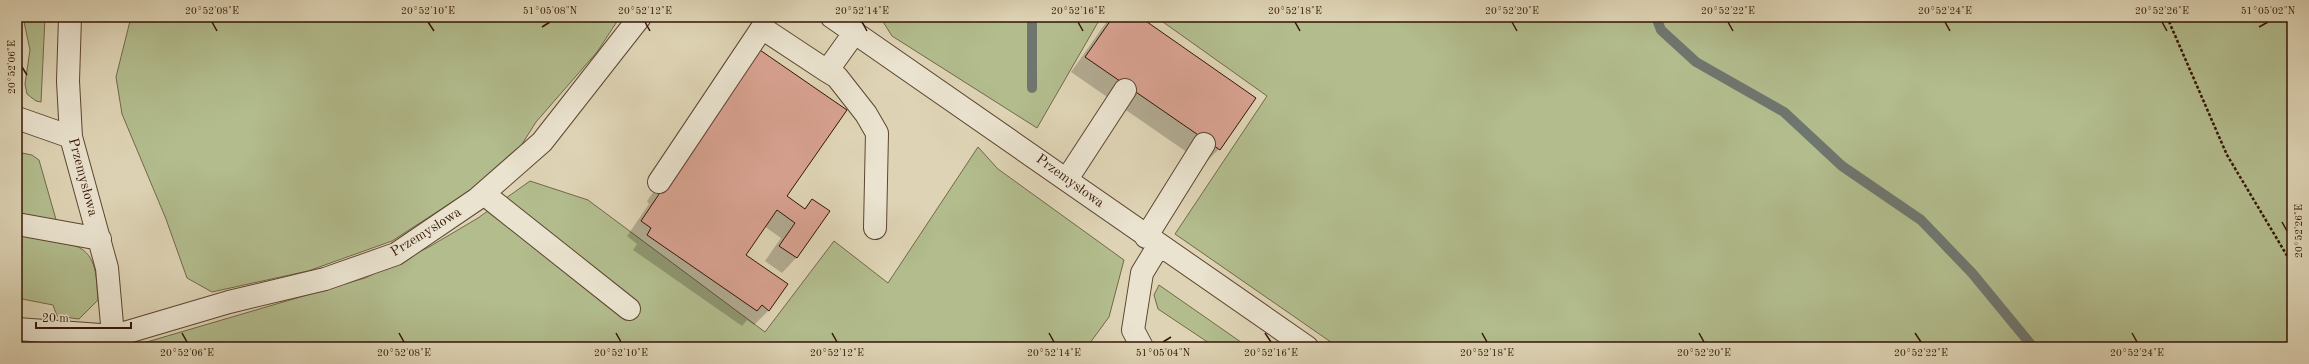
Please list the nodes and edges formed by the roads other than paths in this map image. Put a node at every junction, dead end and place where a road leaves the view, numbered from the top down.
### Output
1 (70, 17) edge
2 (640, 17) edge
3 (832, 17) edge
4 (855, 32) junction
5 (828, 71) junction
6 (1125, 90) dead end
7 (17, 118) edge
8 (71, 137) junction
9 (1204, 144) dead end
10 (1067, 179) junction
11 (659, 182) dead end
12 (484, 194) junction
13 (17, 224) edge
14 (875, 228) dead end
15 (100, 239) junction
16 (1152, 241) junction
17 (629, 309) dead end
18 (17, 329) edge
19 (54, 339) edge
20 (114, 342) edge
21 (1142, 347) edge
22 (1307, 347) edge

1 - 8 lane, Przemysłowa
2 - 12 lane, Przemysłowa
3 - 4 lane, Przemysłowa
4 - 5 lane
4 - 10 lane, Przemysłowa
5 - 11 lane
5 - 14 lane
6 - 10 lane
7 - 8 lane
8 - 15 lane, Przemysłowa
9 - 16 lane
10 - 16 lane, Przemysłowa
12 - 17 lane
12 - 20 lane, Przemysłowa
13 - 15 lane
15 - 20 lane, Przemysłowa
16 - 21 lane
16 - 22 lane, Przemysłowa
18 - 19 lane
19 - 20 lane

